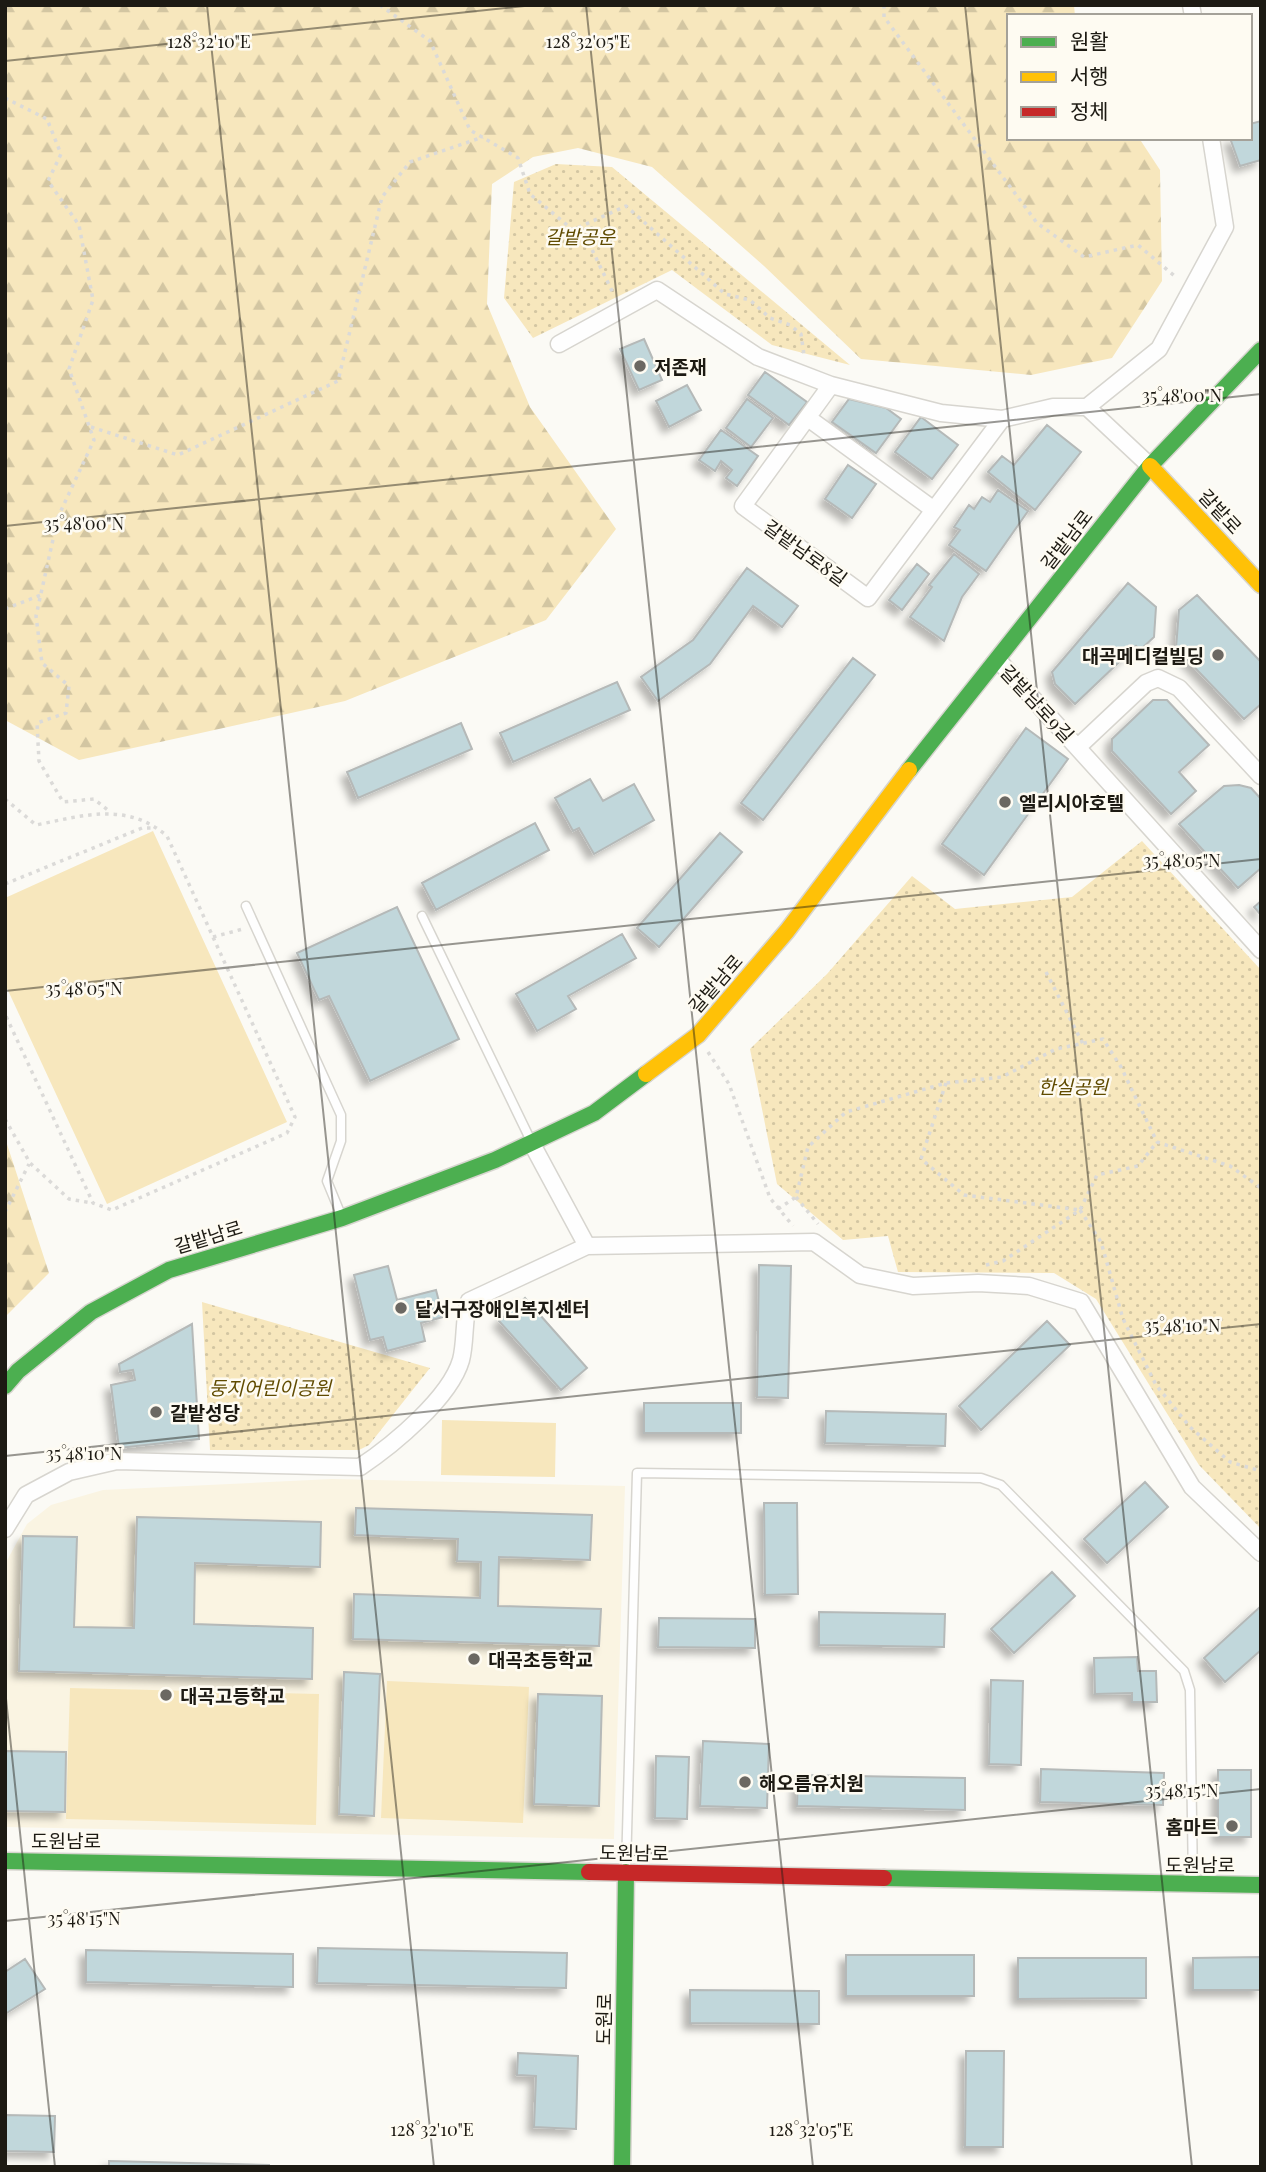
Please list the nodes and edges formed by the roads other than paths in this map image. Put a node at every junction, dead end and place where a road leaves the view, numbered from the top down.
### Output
1 (1211, 140) edge
2 (559, 344) dead end
3 (1261, 349) edge
4 (831, 385) junction
5 (1087, 407) junction
6 (808, 418) junction
7 (1002, 419) junction
8 (1150, 466) junction
9 (934, 510) junction
10 (1261, 585) edge
11 (998, 660) junction
12 (1079, 746) junction
13 (1261, 776) edge
14 (246, 906) dead end
15 (422, 916) dead end
16 (1261, 950) edge
17 (532, 1144) junction
18 (342, 1217) junction
19 (587, 1246) junction
20 (5, 1386) edge
21 (5, 1530) edge
22 (1261, 1553) edge
23 (5, 1861) edge
24 (626, 1872) junction
25 (1193, 1884) junction
26 (1261, 1885) edge
27 (622, 2167) edge

1 - 5 street
2 - 4 street
3 - 8 main road, 갈밭남로
4 - 6 street, 갈밭남로8길
4 - 7 street
5 - 7 street
5 - 8 street
6 - 9 street
6 - 9 street, 갈밭남로8길
7 - 9 street, 갈밭남로8길
8 - 10 main road, 갈밭로
8 - 11 main road, 갈밭남로
11 - 12 street, 갈밭남로9길
11 - 17 main road, 갈밭남로
12 - 13 street, 갈밭남로9길
12 - 16 street, 갈밭남로9길
14 - 18 lane
15 - 17 lane
17 - 18 main road, 갈밭남로
17 - 19 street
18 - 20 main road, 갈밭남로
19 - 21 street
19 - 22 street
23 - 24 main road, 도원남로
24 - 25 main road, 도원남로
24 - 25 lane
24 - 27 main road, 도원로
25 - 26 main road, 도원남로

